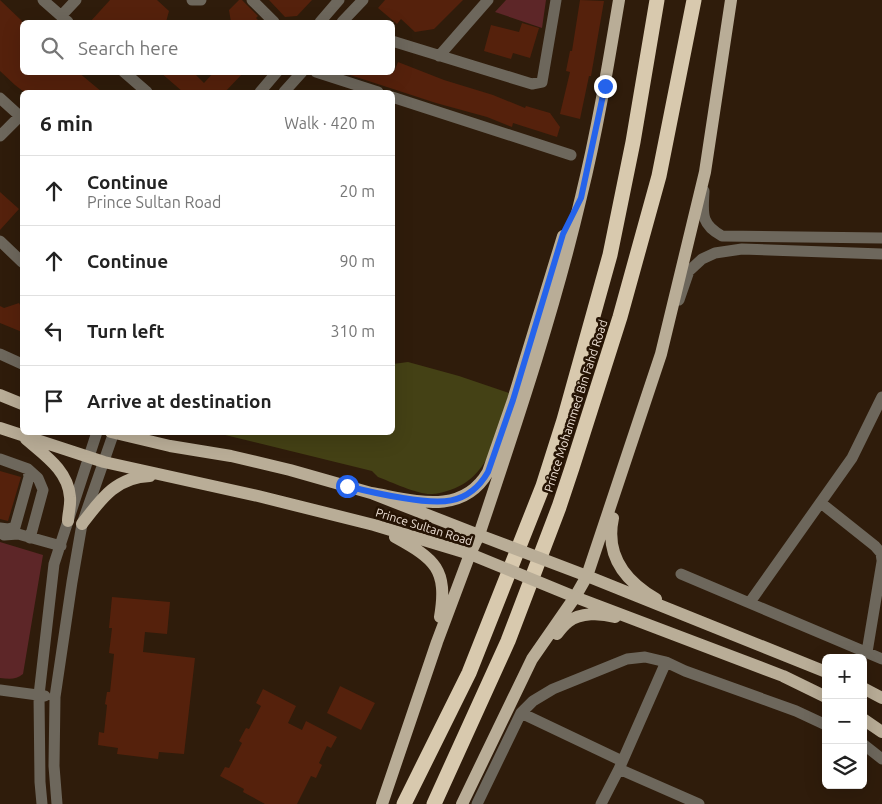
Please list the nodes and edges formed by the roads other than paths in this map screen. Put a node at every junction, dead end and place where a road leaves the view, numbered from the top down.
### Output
1 (43, 0) edge
2 (76, 0) edge
3 (192, 0) edge
4 (201, 0) edge
5 (252, 0) edge
6 (339, 0) edge
7 (363, 0) edge
8 (488, 0) edge
9 (556, 0) edge
10 (619, 0) edge
11 (657, 0) edge
12 (694, 0) edge
13 (730, 0) edge
14 (328, 13) junction
15 (64, 19) edge
16 (272, 20) edge
17 (322, 20) edge
18 (336, 20) edge
19 (344, 20) edge
20 (395, 42) edge
21 (440, 56) junction
22 (127, 75) edge
23 (274, 75) edge
24 (299, 75) edge
25 (325, 75) edge
26 (145, 90) edge
27 (262, 90) edge
28 (286, 90) edge
29 (372, 90) edge
30 (0, 98) edge
31 (395, 98) edge
32 (20, 116) edge
33 (20, 118) edge
34 (0, 136) edge
35 (571, 155) dead end
36 (705, 172) junction
37 (581, 198) junction
38 (882, 238) edge
39 (0, 241) edge
40 (882, 254) edge
41 (20, 260) edge
42 (0, 354) edge
43 (661, 354) junction
44 (20, 363) edge
45 (0, 395) edge
46 (882, 397) edge
47 (20, 403) edge
48 (1, 431) edge
49 (96, 435) edge
50 (112, 435) edge
51 (122, 435) edge
52 (159, 435) edge
53 (22, 436) junction
54 (170, 446) junction
55 (90, 457) junction
56 (0, 459) edge
57 (625, 461) junction
58 (104, 462) junction
59 (28, 469) junction
60 (166, 476) junction
61 (371, 493) junction
62 (821, 503) junction
63 (68, 521) junction
64 (82, 524) junction
65 (374, 525) junction
66 (0, 528) edge
67 (0, 534) edge
68 (479, 535) junction
69 (30, 538) junction
70 (61, 546) junction
71 (470, 554) junction
72 (882, 561) edge
73 (681, 574) dead end
74 (587, 576) junction
75 (575, 597) junction
76 (750, 602) junction
77 (694, 620) junction
78 (670, 632) junction
79 (437, 642) junction
80 (867, 652) junction
81 (532, 659) junction
82 (882, 659) edge
83 (666, 662) junction
84 (822, 670) edge
85 (867, 688) edge
86 (867, 689) edge
87 (0, 690) edge
88 (882, 693) edge
89 (40, 695) junction
90 (822, 695) edge
91 (55, 696) junction
92 (882, 698) edge
93 (521, 713) junction
94 (867, 722) edge
95 (822, 723) edge
96 (880, 730) edge
97 (867, 747) edge
98 (882, 759) edge
99 (620, 765) junction
100 (42, 804) edge
101 (57, 804) edge
102 (382, 804) edge
103 (404, 804) edge
104 (434, 804) edge
105 (462, 804) edge
106 (478, 804) edge
107 (601, 804) edge
108 (699, 804) edge

1 - 15 street
2 - 15 street
3 - 4 street
5 - 16 street
6 - 14 street
7 - 19 street
8 - 21 street
9 - 21 street
10 - 37 main road
11 - 103 highway, Prince Mohammed Bin Fahd Road
12 - 104 highway, Prince Mohammed Bin Fahd Road
13 - 36 main road
14 - 17 street
14 - 18 street
20 - 21 street
22 - 26 street
23 - 27 street
24 - 28 street
25 - 29 street
30 - 32 street
31 - 35 street
33 - 34 street
36 - 38 street
36 - 43 main road
37 - 61 main road
37 - 68 main road
39 - 41 street
40 - 43 street
42 - 44 street
43 - 57 main road
45 - 47 main road
46 - 62 street
48 - 53 main road, Prince Sultan Road
49 - 55 street
50 - 58 street
51 - 54 main road, Prince Sultan Road
52 - 54 main road
53 - 55 main road, Prince Sultan Road
53 - 63 main road
54 - 61 main road, Prince Sultan Road
55 - 58 main road, Prince Sultan Road
55 - 63 street
56 - 59 street
57 - 74 main road
57 - 77 main road
58 - 60 main road, Prince Sultan Road
58 - 64 street
59 - 66 street
59 - 69 street
60 - 64 main road
60 - 65 main road, Prince Sultan Road
61 - 68 main road, Prince Sultan Road
62 - 72 street
62 - 76 street
63 - 70 street
64 - 91 street
65 - 71 main road, Prince Sultan Road
65 - 79 main road
67 - 69 street
68 - 71 main road
68 - 74 main road, Prince Sultan Road, bridge
69 - 70 street
70 - 89 street
71 - 75 main road, Prince Sultan Road, bridge
71 - 79 main road
72 - 80 street
73 - 76 street
74 - 75 main road
74 - 77 main road, Prince Sultan Road
75 - 78 main road, Prince Sultan Road
75 - 81 main road
76 - 80 street
77 - 84 main road, Prince Sultan Road
78 - 81 main road
78 - 90 main road, Prince Sultan Road
79 - 102 main road
80 - 82 street
81 - 105 main road
83 - 93 street
83 - 95 street
83 - 99 street
85 - 88 main road
86 - 92 main road
87 - 89 street
89 - 91 street
89 - 100 street
91 - 101 street
93 - 99 street
93 - 106 street
94 - 96 main road
97 - 98 street
99 - 107 street
99 - 108 street

